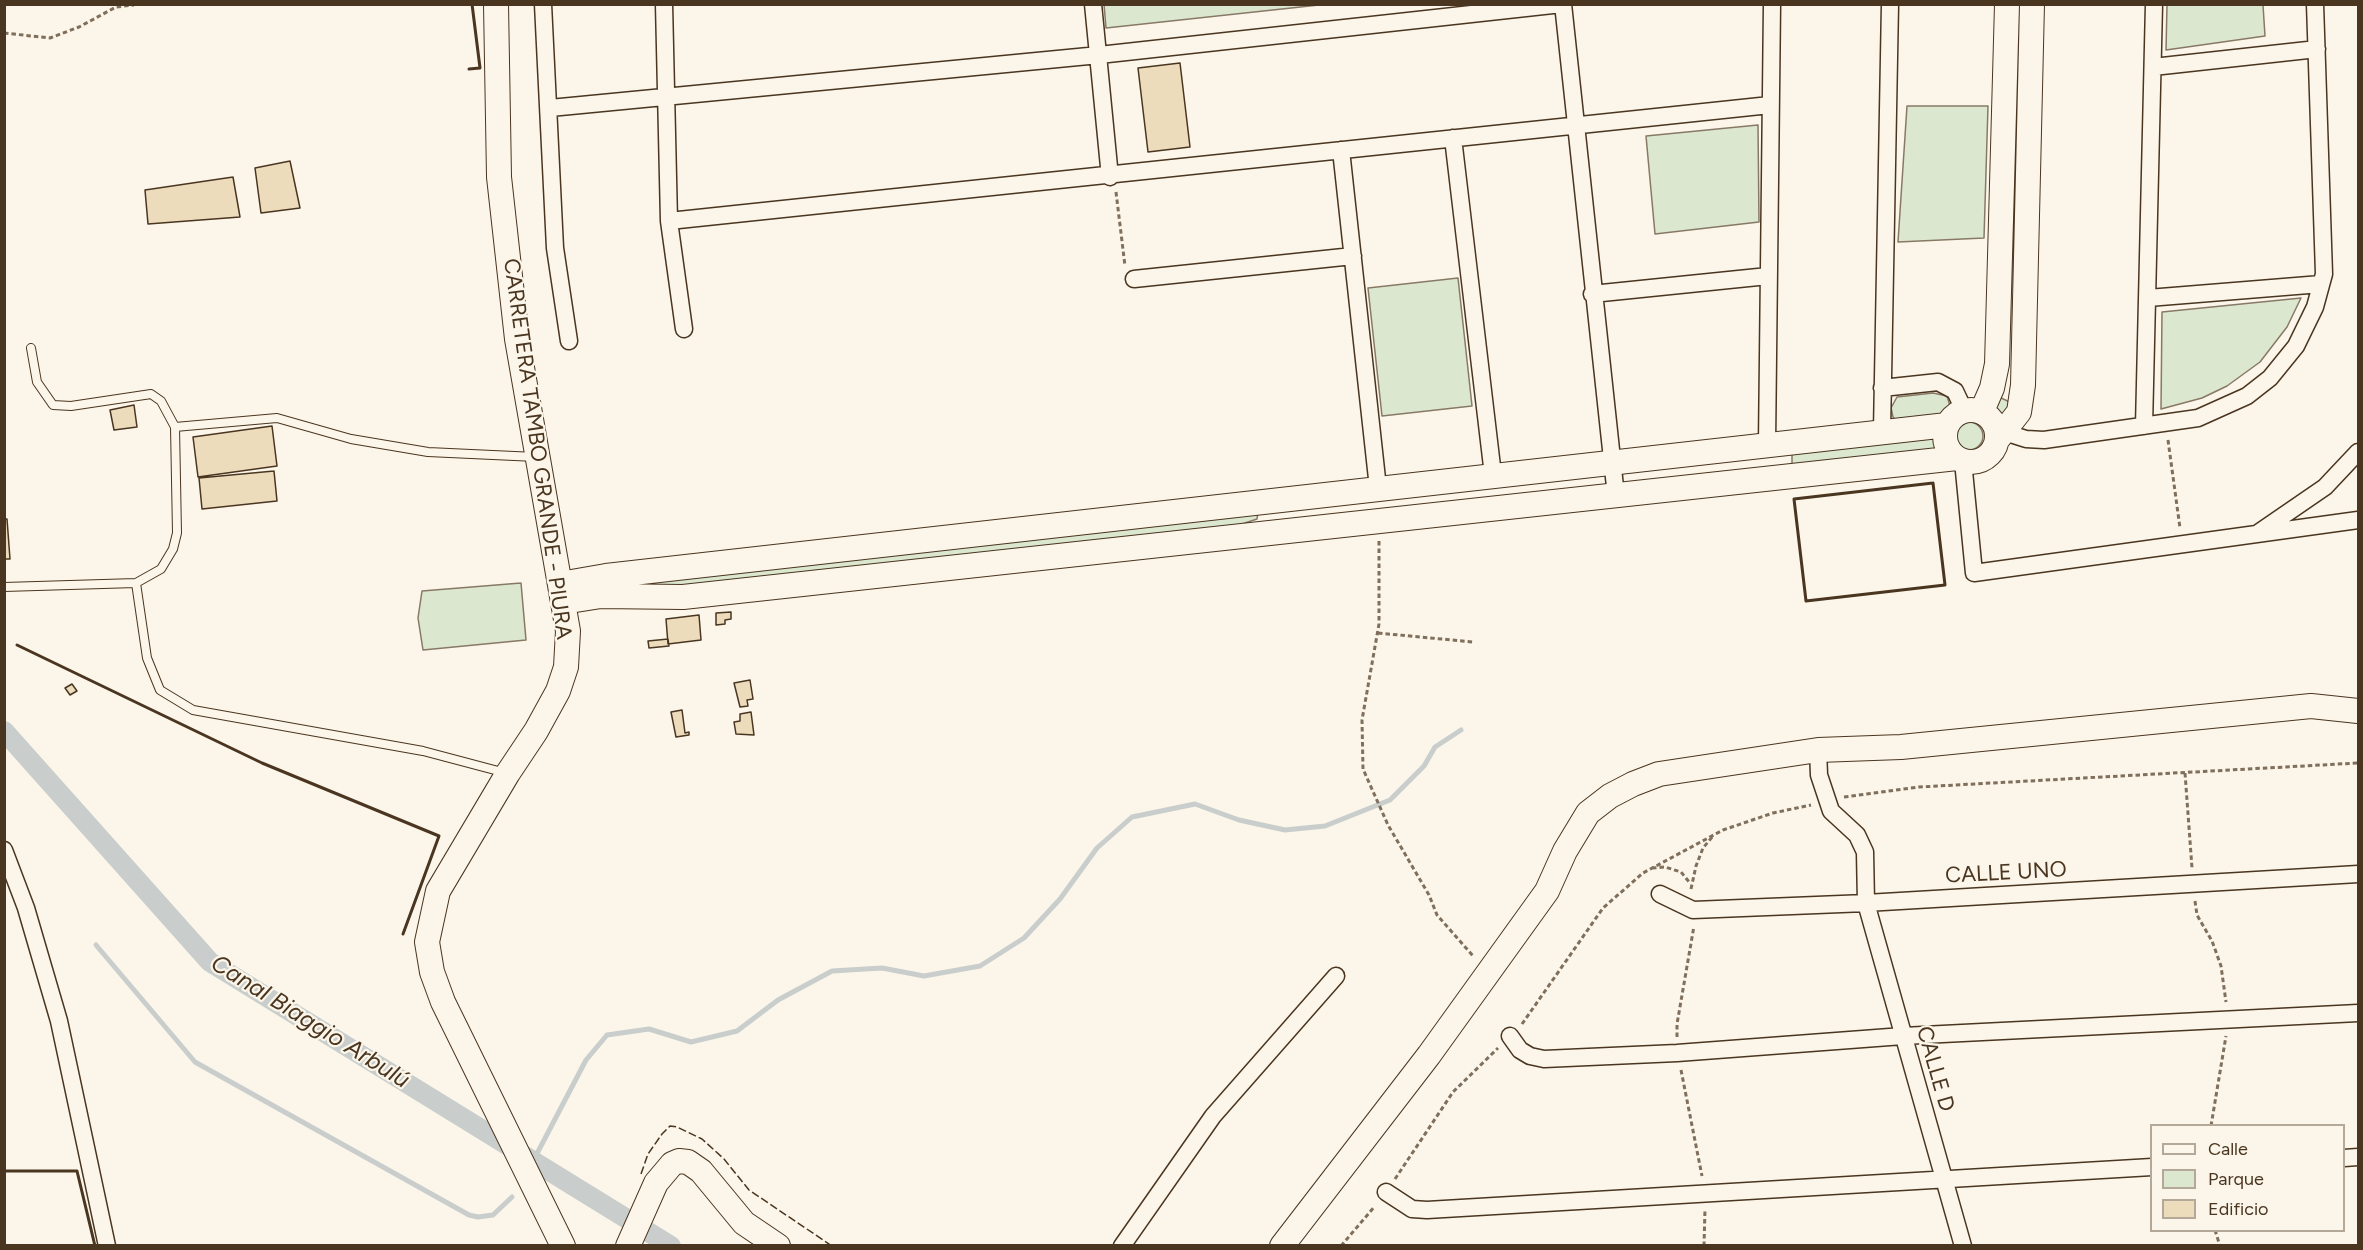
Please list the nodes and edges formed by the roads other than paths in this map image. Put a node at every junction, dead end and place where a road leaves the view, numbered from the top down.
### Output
1 (496, 4) edge
2 (543, 4) edge
3 (664, 4) edge
4 (1093, 4) edge
5 (1563, 4) edge
6 (1772, 4) edge
7 (1890, 4) edge
8 (2007, 4) edge
9 (2032, 4) edge
10 (2154, 4) edge
11 (2315, 4) edge
12 (2317, 49) junction
13 (1099, 55) junction
14 (2153, 67) junction
15 (667, 97) junction
16 (1770, 105) junction
17 (550, 108) junction
18 (1575, 125) junction
19 (1454, 138) junction
20 (1341, 150) junction
21 (1112, 176) junction
22 (669, 221) junction
23 (1353, 256) junction
24 (1129, 274) road end
25 (1768, 276) junction
26 (2321, 284) junction
27 (1592, 294) junction
28 (2148, 298) junction
29 (684, 329) dead end
30 (569, 341) dead end
31 (31, 348) dead end
32 (1882, 388) junction
33 (1964, 416) junction
34 (2144, 426) junction
35 (175, 427) junction
36 (1882, 431) junction
37 (2000, 436) junction
38 (1767, 444) junction
39 (2358, 452) edge
40 (538, 457) junction
41 (1960, 460) junction
42 (1612, 462) junction
43 (1493, 475) junction
44 (1378, 488) junction
45 (1616, 496) junction
46 (2358, 520) edge
47 (2255, 535) junction
48 (136, 584) junction
49 (4, 586) edge
50 (562, 593) junction
51 (2358, 711) edge
52 (1818, 750) junction
53 (508, 773) junction
54 (4, 850) edge
55 (2358, 874) edge
56 (1660, 894) dead end
57 (1866, 903) junction
58 (1336, 976) dead end
59 (2358, 1013) edge
60 (1510, 1036) road end
61 (1903, 1036) junction
62 (2150, 1167) edge
63 (1942, 1178) junction
64 (1386, 1192) road end
65 (629, 1244) edge
66 (106, 1245) edge
67 (563, 1245) edge
68 (778, 1245) edge
69 (1122, 1245) edge
70 (1282, 1245) edge
71 (1963, 1245) edge

1 - 40 street, CARRETERA TAMBO GRANDE - PIURA
2 - 17 street
3 - 15 street
4 - 13 street
5 - 13 street
5 - 18 street
6 - 16 street
7 - 32 street
8 - 33 street
9 - 37 street
10 - 14 street
11 - 12 street
12 - 14 street
12 - 26 street
13 - 15 street
13 - 21 street
14 - 28 street
15 - 17 street
15 - 22 street
16 - 18 street
16 - 25 street
17 - 30 street
18 - 19 street
18 - 27 street
19 - 20 street
19 - 43 street
20 - 21 street
20 - 23 street
21 - 22 street
22 - 29 street
23 - 24 street
23 - 44 street
25 - 27 street
25 - 38 street
26 - 28 street
26 - 34 street
27 - 42 street
28 - 34 street
31 - 35 lane
32 - 33 street
32 - 36 street
33 - 36 street
33 - 37 street
33 - 41 street
34 - 37 street
35 - 40 lane
35 - 48 lane
36 - 38 street
37 - 41 street
38 - 42 street
39 - 47 street
40 - 50 street, CARRETERA TAMBO GRANDE - PIURA
41 - 45 street
41 - 47 street
42 - 43 street
42 - 45 street
43 - 44 street
44 - 50 street
45 - 50 street
46 - 47 street
48 - 49 lane
48 - 53 lane
50 - 53 street, CARRETERA TAMBO GRANDE - PIURA
51 - 52 street
52 - 57 street, CALLE D
52 - 70 street
53 - 67 street, CARRETERA TAMBO GRANDE - PIURA
54 - 66 street
55 - 57 street, CALLE UNO
56 - 57 street, CALLE UNO
57 - 61 street, CALLE D
58 - 69 street
59 - 61 street
60 - 61 street
61 - 63 street, CALLE D
62 - 63 street
63 - 64 street
63 - 71 street, CALLE D
65 - 68 street

